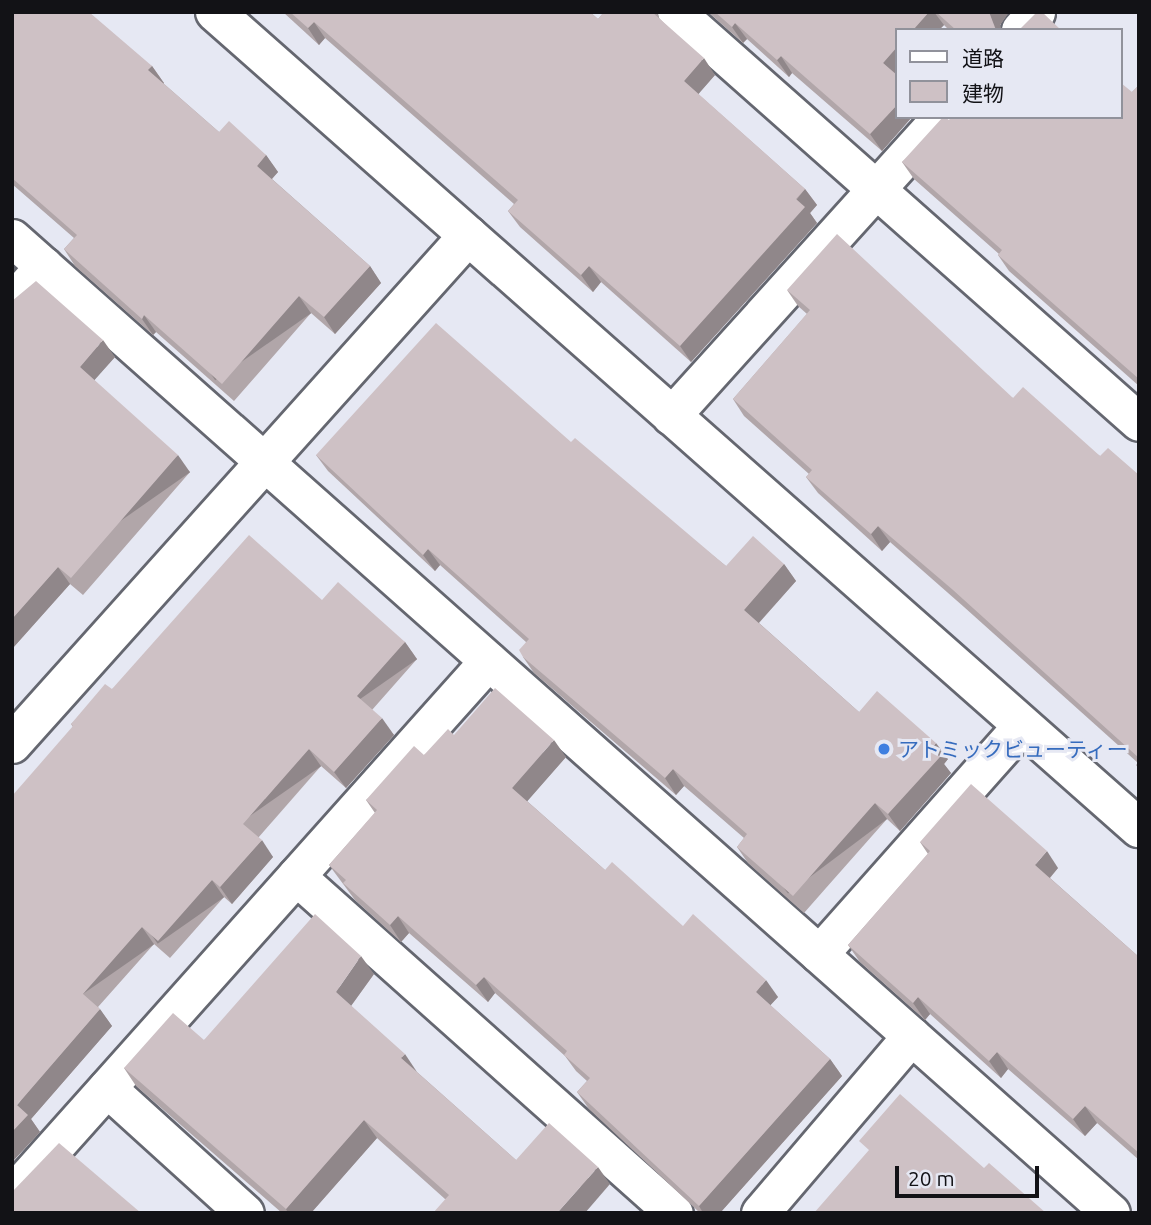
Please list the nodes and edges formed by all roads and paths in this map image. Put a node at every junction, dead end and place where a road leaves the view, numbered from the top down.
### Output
1 (215, 12) edge
2 (676, 12) edge
3 (1036, 12) edge
4 (1022, 28) edge
5 (939, 119) edge
6 (875, 190) junction
7 (468, 236) junction
8 (12, 238) edge
9 (44, 266) junction
10 (12, 302) edge
11 (671, 416) junction
12 (1139, 422) edge
13 (267, 464) junction
14 (488, 660) junction
15 (1022, 725) junction
16 (12, 744) edge
17 (1139, 828) edge
18 (296, 876) junction
19 (818, 954) junction
20 (911, 1037) junction
21 (107, 1088) junction
22 (12, 1194) edge
23 (245, 1213) edge
24 (674, 1213) edge
25 (760, 1213) edge
26 (1111, 1213) edge

1 - 7 street
2 - 6 street
3 - 4 street
5 - 6 street
6 - 11 street
6 - 12 street
7 - 11 street
7 - 13 street
8 - 9 street
9 - 10 street
9 - 13 street
11 - 15 street
13 - 14 street
13 - 16 street
14 - 18 street
14 - 19 street
15 - 17 street
15 - 19 street
18 - 21 street
18 - 24 street
19 - 20 street
20 - 25 street
20 - 26 street
21 - 22 street
21 - 23 street

